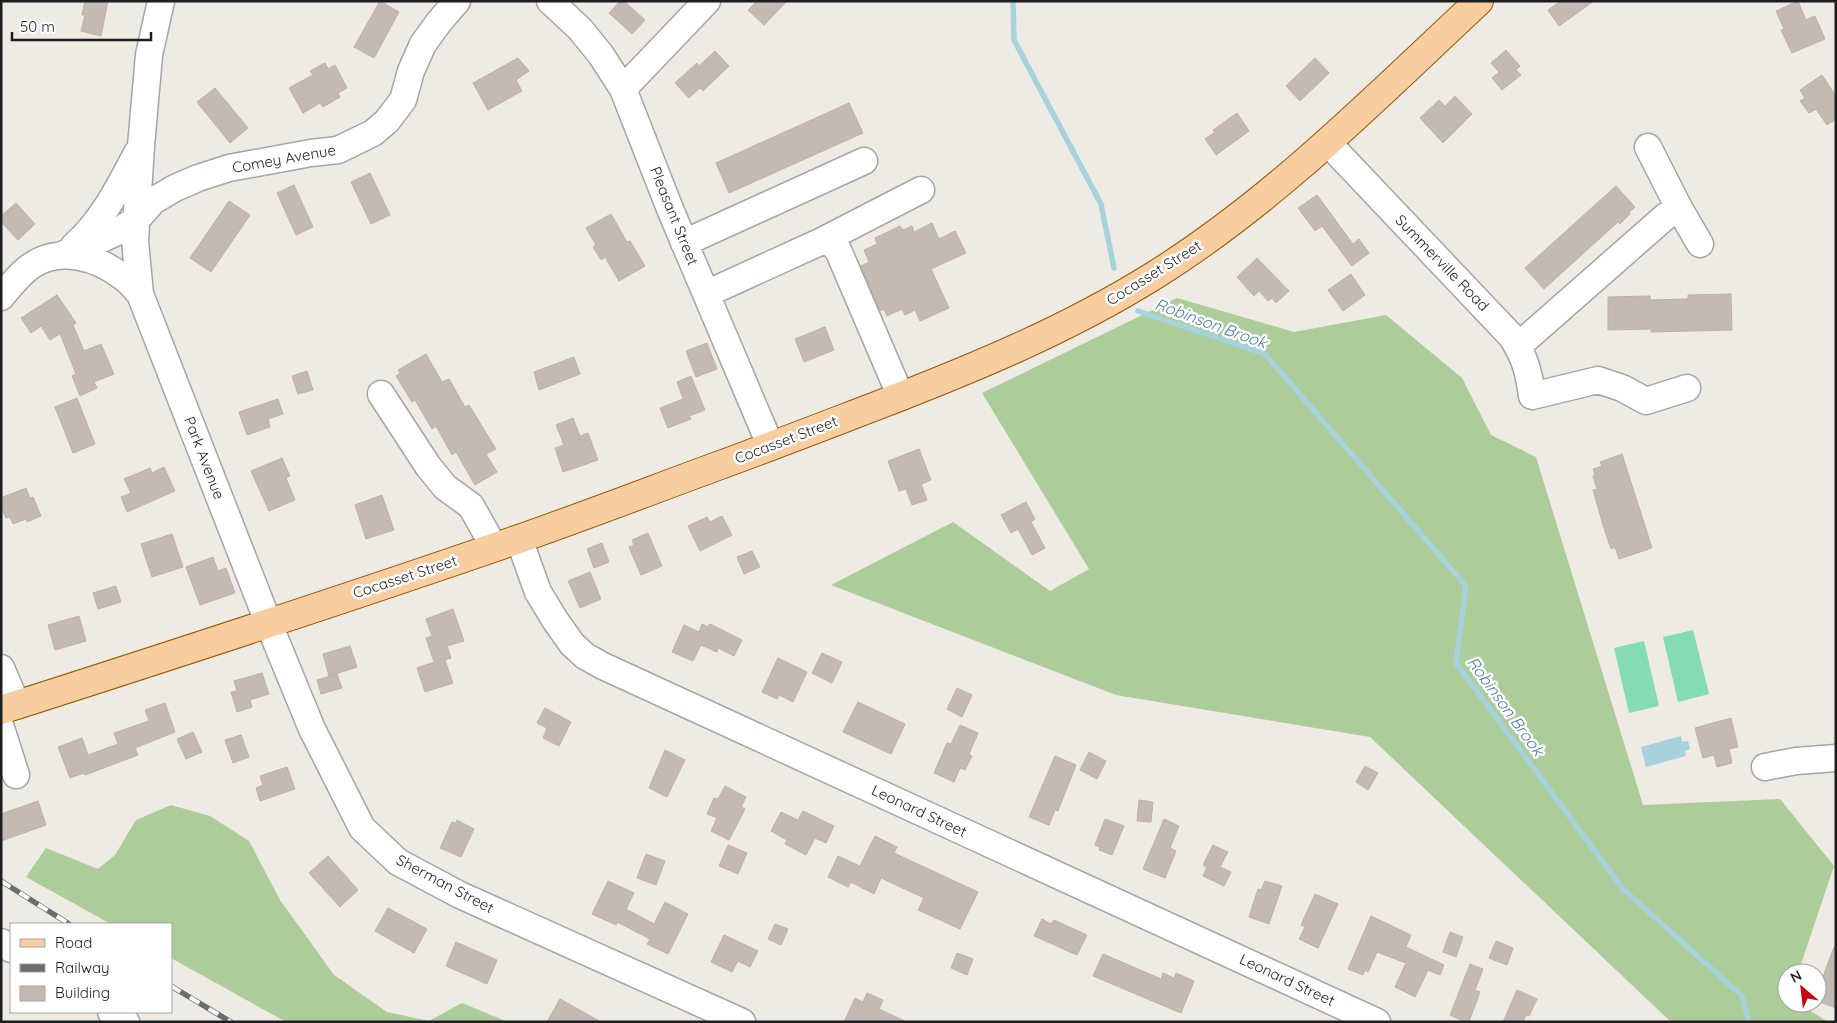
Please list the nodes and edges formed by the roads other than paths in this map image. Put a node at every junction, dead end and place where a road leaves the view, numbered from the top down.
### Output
1 (161, 1) edge
2 (457, 1) edge
3 (550, 1) edge
4 (707, 1) edge
5 (1479, 1) edge
6 (623, 89) junction
7 (1328, 143) junction
8 (141, 146) junction
9 (1648, 147) dead end
10 (864, 161) dead end
11 (921, 190) dead end
12 (1679, 208) junction
13 (137, 218) junction
14 (822, 241) junction
15 (684, 243) junction
16 (1700, 244) dead end
17 (64, 254) junction
18 (140, 294) junction
19 (706, 294) junction
20 (1, 297) edge
21 (1518, 346) junction
22 (1687, 388) dead end
23 (382, 394) dead end
24 (901, 397) junction
25 (771, 447) junction
26 (506, 543) junction
27 (268, 622) junction
28 (1, 668) edge
29 (9, 708) edge
30 (1, 728) edge
31 (1836, 758) edge
32 (1765, 767) dead end
33 (16, 775) dead end
34 (112, 1013) edge
35 (126, 1022) edge
36 (742, 1022) edge
37 (1378, 1022) edge

1 - 8 street, Park Avenue
2 - 13 street, Comey Avenue
3 - 6 street, Pleasant Street
4 - 6 street
5 - 7 main road, Cocasset Street
6 - 15 street, Pleasant Street
7 - 21 street, Summerville Road
7 - 24 main road, Cocasset Street
8 - 13 street, Park Avenue
8 - 17 street
9 - 12 street
10 - 15 street
11 - 14 street
12 - 16 street
12 - 21 street
13 - 17 street
13 - 18 street, Park Avenue
14 - 19 street
14 - 24 street
15 - 19 street, Pleasant Street
17 - 18 street, Park Avenue
17 - 20 street
18 - 27 street, Park Avenue
19 - 25 street, Pleasant Street
21 - 22 street, Summerville Road
23 - 26 street, Leonard Street
24 - 25 main road, Cocasset Street
25 - 26 main road, Cocasset Street
26 - 27 main road, Cocasset Street
26 - 37 street, Leonard Street
27 - 29 main road, Cocasset Street
27 - 36 street, Sherman Street
28 - 29 street
30 - 33 street
31 - 32 street
34 - 35 street

